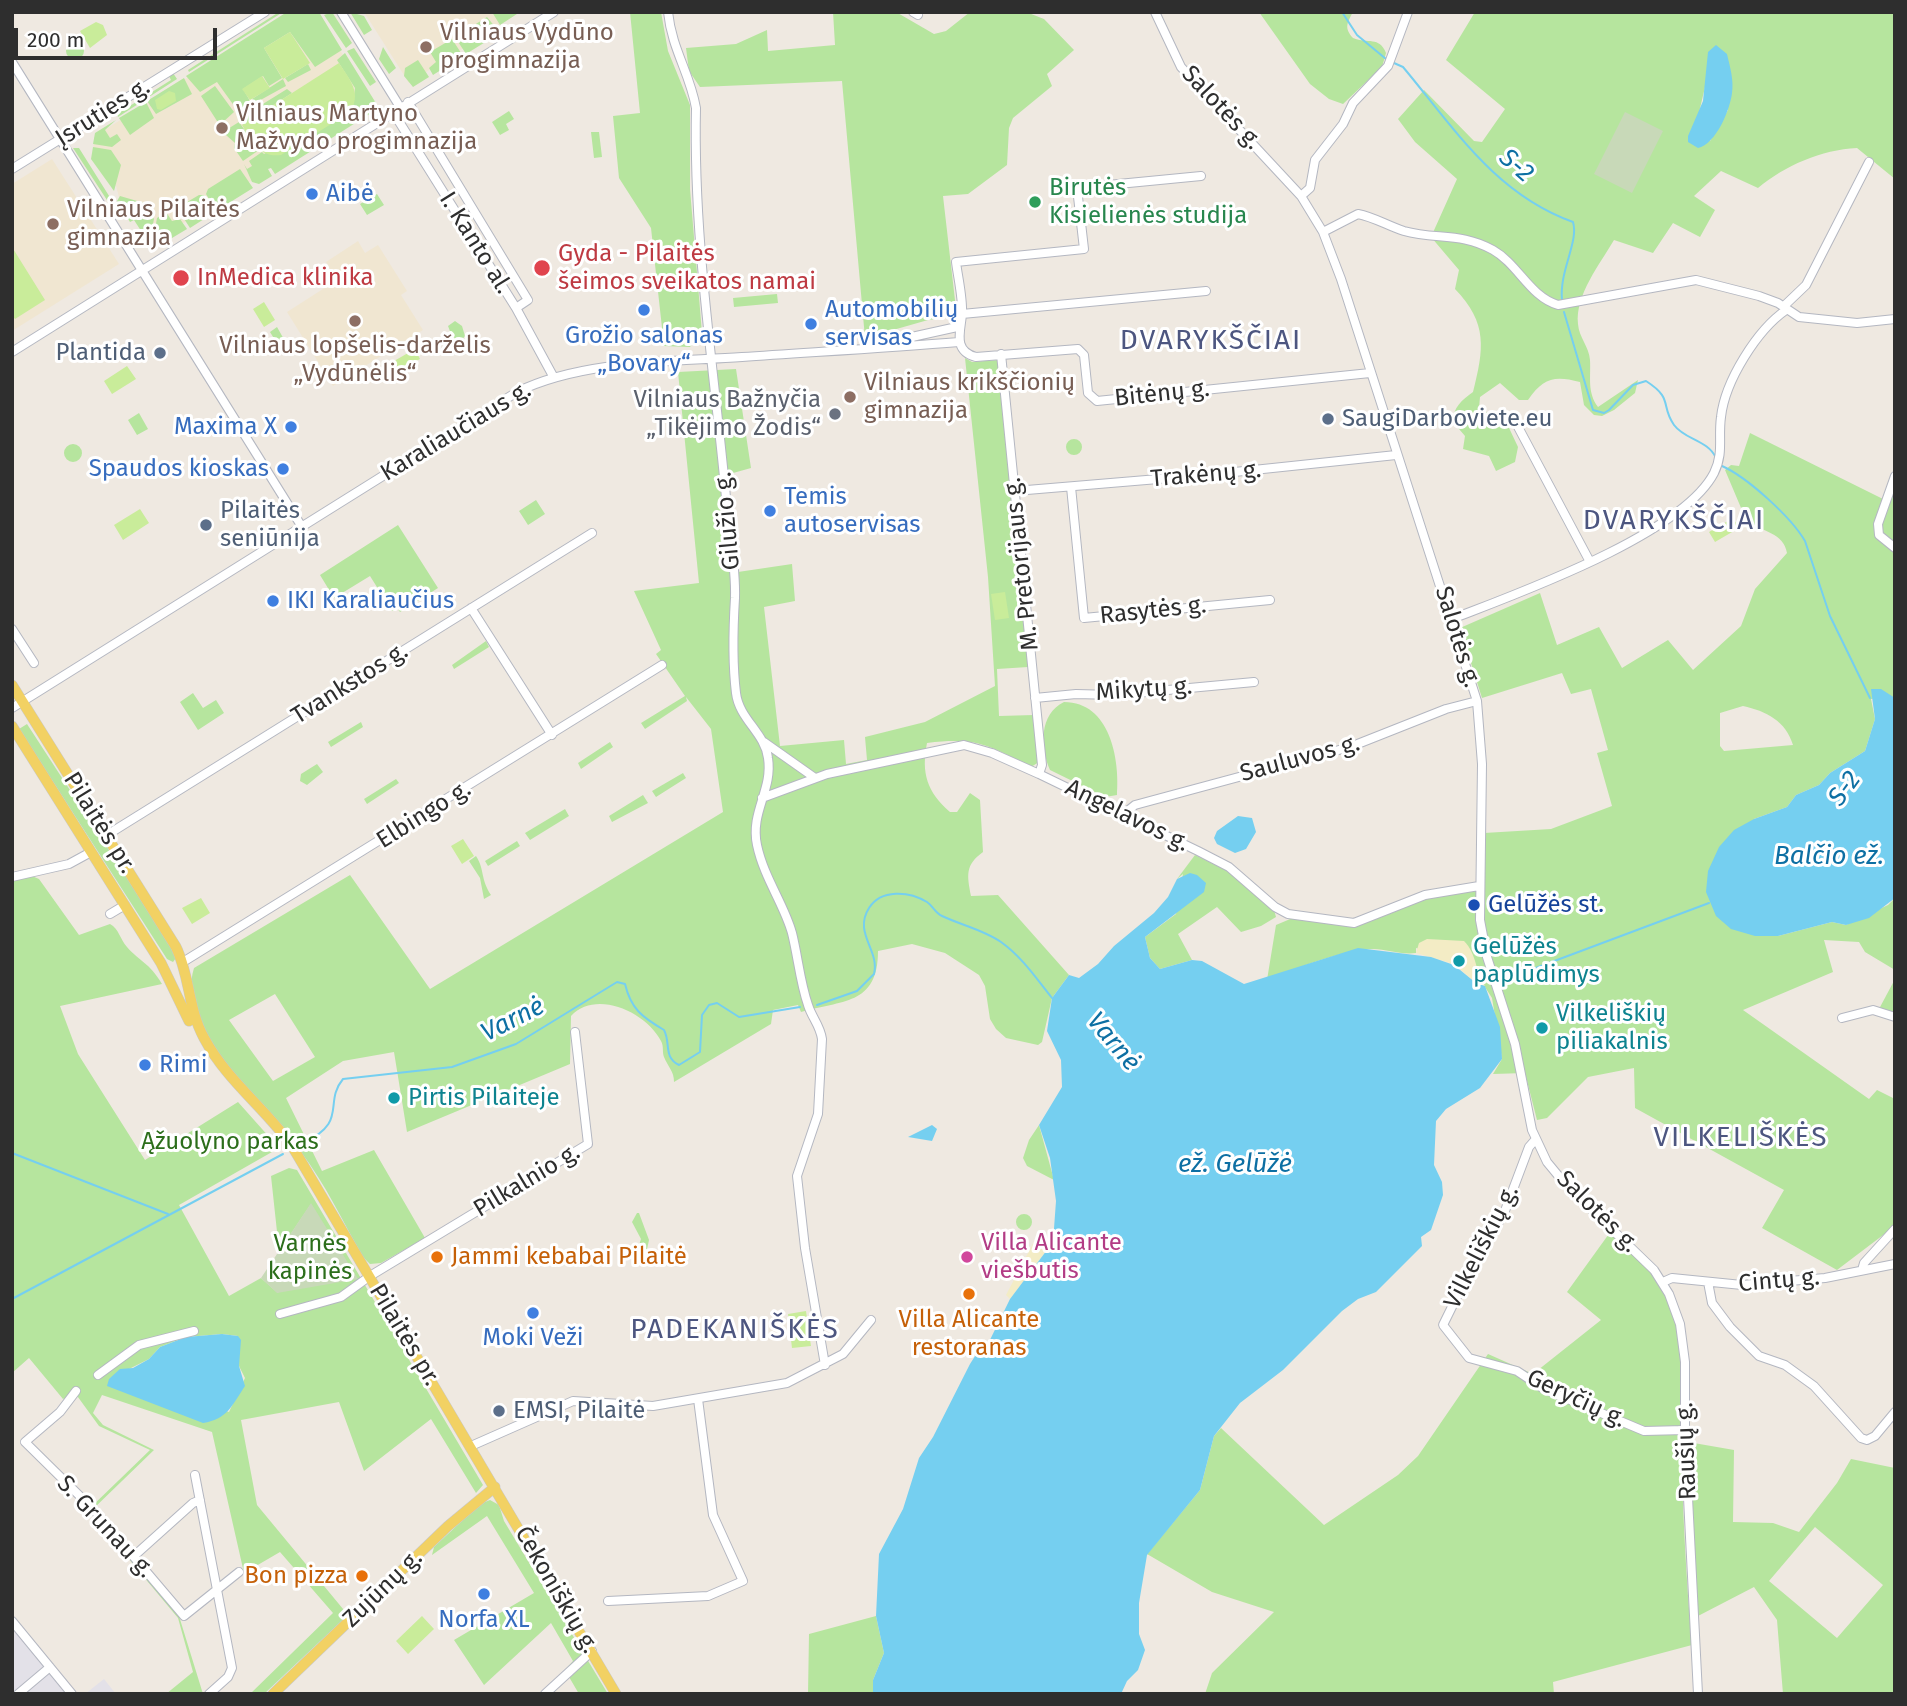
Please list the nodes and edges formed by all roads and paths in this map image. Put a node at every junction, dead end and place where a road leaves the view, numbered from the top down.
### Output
1 (265, 12) edge
2 (341, 12) edge
3 (554, 12) edge
4 (668, 12) edge
5 (1155, 12) edge
6 (1408, 12) edge
7 (12, 62) edge
8 (401, 107) junction
9 (60, 139) junction
10 (1869, 162) dead end
11 (12, 169) edge
12 (1201, 176) dead end
13 (1301, 196) junction
14 (473, 208) junction
15 (459, 217) junction
16 (1323, 232) junction
17 (490, 237) junction
18 (476, 245) junction
19 (142, 270) junction
20 (1206, 291) dead end
21 (516, 308) junction
22 (1785, 308) junction
23 (962, 314) junction
24 (1895, 319) edge
25 (957, 327) junction
26 (959, 342) junction
27 (869, 347) junction
28 (12, 352) edge
29 (1001, 354) junction
30 (710, 359) junction
31 (1370, 373) junction
32 (553, 376) junction
33 (1517, 425) dead end
34 (1396, 455) junction
35 (1895, 476) edge
36 (1071, 487) junction
37 (1015, 491) junction
38 (302, 527) junction
39 (592, 533) dead end
40 (1895, 548) edge
41 (1589, 560) junction
42 (1270, 600) dead end
43 (471, 608) junction
44 (1452, 620) junction
45 (12, 629) edge
46 (34, 663) dead end
47 (662, 666) dead end
48 (1254, 682) dead end
49 (12, 685) edge
50 (1035, 698) junction
51 (23, 701) junction
52 (1476, 701) junction
53 (12, 708) edge
54 (12, 726) edge
55 (552, 735) junction
56 (764, 742) junction
57 (1040, 774) junction
58 (815, 778) junction
59 (762, 798) junction
60 (1125, 813) junction
61 (107, 835) junction
62 (91, 852) junction
63 (12, 877) edge
64 (1479, 886) junction
65 (125, 905) junction
66 (110, 914) dead end
67 (155, 954) junction
68 (183, 962) junction
69 (1895, 1017) edge
70 (1842, 1018) dead end
71 (575, 1032) dead end
72 (235, 1085) junction
73 (1536, 1139) junction
74 (1895, 1229) edge
75 (1895, 1264) edge
76 (1862, 1270) junction
77 (370, 1276) junction
78 (1663, 1282) junction
79 (1708, 1282) junction
80 (280, 1314) dead end
81 (871, 1321) dead end
82 (194, 1331) dead end
83 (1469, 1358) joint
84 (824, 1365) junction
85 (99, 1375) dead end
86 (76, 1391) dead end
87 (698, 1399) junction
88 (1895, 1412) edge
89 (1685, 1430) junction
90 (471, 1446) junction
91 (195, 1475) dead end
92 (495, 1487) junction
93 (200, 1500) junction
94 (134, 1556) junction
95 (239, 1572) dead end
96 (218, 1589) junction
97 (608, 1601) dead end
98 (12, 1621) edge
99 (592, 1651) junction
100 (50, 1667) junction
101 (18, 1694) edge
102 (72, 1694) edge
103 (209, 1694) edge
104 (273, 1694) edge
105 (545, 1694) edge
106 (616, 1694) edge
107 (1698, 1694) edge

1 - 9 street, Įsruties g.
2 - 8 street, I. Kanto al.
3 - 8 street
4 - 30 street, Gilužio g.
5 - 13 street, Salotės g.
6 - 13 street
7 - 9 street
8 - 14 street, I. Kanto al.
8 - 15 street, I. Kanto al.
8 - 19 street
9 - 11 street, Įsruties g.
9 - 19 street
10 - 22 street
12 - 23 street
13 - 16 street, Salotės g.
14 - 15 street
14 - 17 street, I. Kanto al.
15 - 18 street, I. Kanto al.
16 - 22 street
16 - 31 street, Salotės g.
17 - 18 street
17 - 21 street, I. Kanto al.
18 - 21 street, I. Kanto al.
19 - 28 street
19 - 38 street
20 - 23 street
21 - 32 street, I. Kanto al.
22 - 24 street
22 - 41 street
23 - 25 street
25 - 26 street
25 - 27 street, Bitėnų g.
26 - 27 street, Bitėnų g.
26 - 29 street, Bitėnų g.
27 - 30 street, Bitėnų g.
29 - 31 street, Bitėnų g.
29 - 37 street, M. Pretorijaus g.
30 - 32 street, Karaliaučiaus g.
30 - 56 street, Gilužio g.
31 - 34 street, Salotės g.
32 - 38 street, Karaliaučiaus g.
33 - 41 street
34 - 36 street, Trakėnų g.
34 - 44 street, Salotės g.
35 - 40 street
36 - 37 street, Trakėnų g.
36 - 42 street, Rasytės g.
37 - 50 street, M. Pretorijaus g.
38 - 51 street, Karaliaučiaus g.
39 - 43 street, Tvankstos g.
41 - 44 street
43 - 55 street
43 - 61 street, Tvankstos g.
44 - 52 street, Salotės g.
45 - 46 street
47 - 55 street, Elbingo g.
48 - 50 street, Mikytų g.
49 - 51 main road, Pilaitės pr.
50 - 57 street, M. Pretorijaus g.
51 - 53 street, Karaliaučiaus g.
51 - 61 main road, Pilaitės pr.
52 - 60 street, Sauluvos g.
52 - 64 street, Salotės g.
54 - 62 main road, Pilaitės pr.
55 - 68 street, Elbingo g.
56 - 58 street
56 - 59 street, Gilužio g.
57 - 58 street, Angelavos g.
57 - 60 street, Angelavos g.
58 - 59 street, Angelavos g.
59 - 84 street, Gilužio g.
60 - 64 street, Angelavos g.
61 - 68 main road, Pilaitės pr.
62 - 63 street
62 - 65 main road, Pilaitės pr.
64 - 73 street, Salotės g.
65 - 66 street
65 - 67 main road, Pilaitės pr.
67 - 68 main road
67 - 72 main road, Pilaitės pr.
68 - 72 main road, Pilaitės pr.
69 - 70 street
71 - 77 street, Pilkalnio g.
72 - 77 main road, Pilaitės pr.
73 - 78 street, Salotės g.
73 - 83 street, Vilkeliškių g.
74 - 76 street
75 - 76 street, Cintų g.
76 - 79 street, Cintų g.
77 - 80 street
77 - 90 main road, Pilaitės pr.
78 - 79 street, Cintų g.
78 - 89 street, Raušių g.
79 - 88 street
81 - 84 street
82 - 85 street
83 - 89 street, Geryčių g.
84 - 87 street
86 - 94 street, S. Grunau g.
87 - 90 street
87 - 97 street
89 - 107 street, Raušių g.
90 - 92 main road, Pilaitės pr.
91 - 93 street
92 - 99 main road, Čekoniškių g.
92 - 104 main road, Zujūnų g.
93 - 94 street
93 - 96 street
94 - 96 street, S. Grunau g.
95 - 96 street, S. Grunau g.
96 - 103 street
98 - 100 street
99 - 105 street
99 - 106 main road, Čekoniškių g.
100 - 101 street
100 - 102 street

